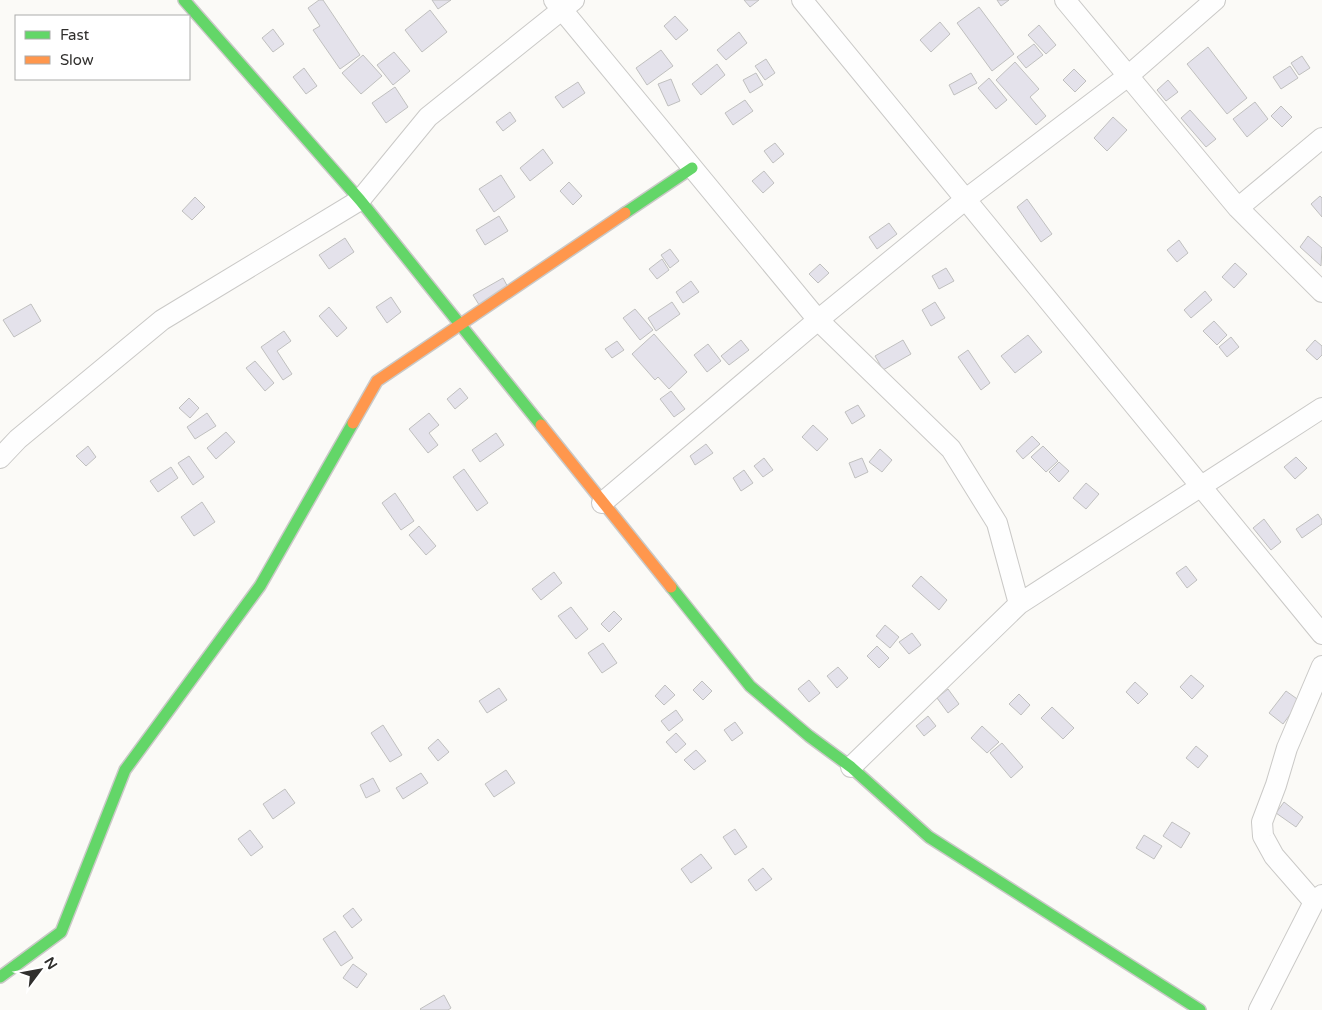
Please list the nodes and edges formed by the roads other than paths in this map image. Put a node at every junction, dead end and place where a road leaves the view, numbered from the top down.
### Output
1 (184, 0) edge
2 (802, 0) edge
3 (1065, 0) edge
4 (1215, 0) edge
5 (563, 3) edge
6 (1128, 76) junction
7 (1322, 138) edge
8 (692, 168) junction
9 (966, 199) junction
10 (360, 200) junction
11 (1238, 208) junction
12 (1322, 292) edge
13 (818, 320) junction
14 (460, 325) junction
15 (1322, 408) edge
16 (0, 458) edge
17 (1201, 487) junction
18 (602, 503) junction
19 (1019, 604) junction
20 (1322, 634) edge
21 (1322, 666) edge
22 (851, 768) junction
23 (1318, 899) edge
24 (0, 977) edge
25 (1200, 1010) edge
26 (1259, 1010) edge

1 - 10 street
2 - 9 street
3 - 6 street
4 - 6 street
5 - 8 street
5 - 10 street
6 - 9 street
6 - 11 street
7 - 11 street
8 - 13 street
8 - 14 street
9 - 13 street
9 - 17 street
10 - 14 street
10 - 16 street
11 - 12 street
13 - 18 street
13 - 19 street
14 - 18 street
14 - 24 street
15 - 17 street
17 - 19 street
17 - 20 street
18 - 22 street
19 - 22 street
21 - 23 street
22 - 25 street
23 - 26 street

